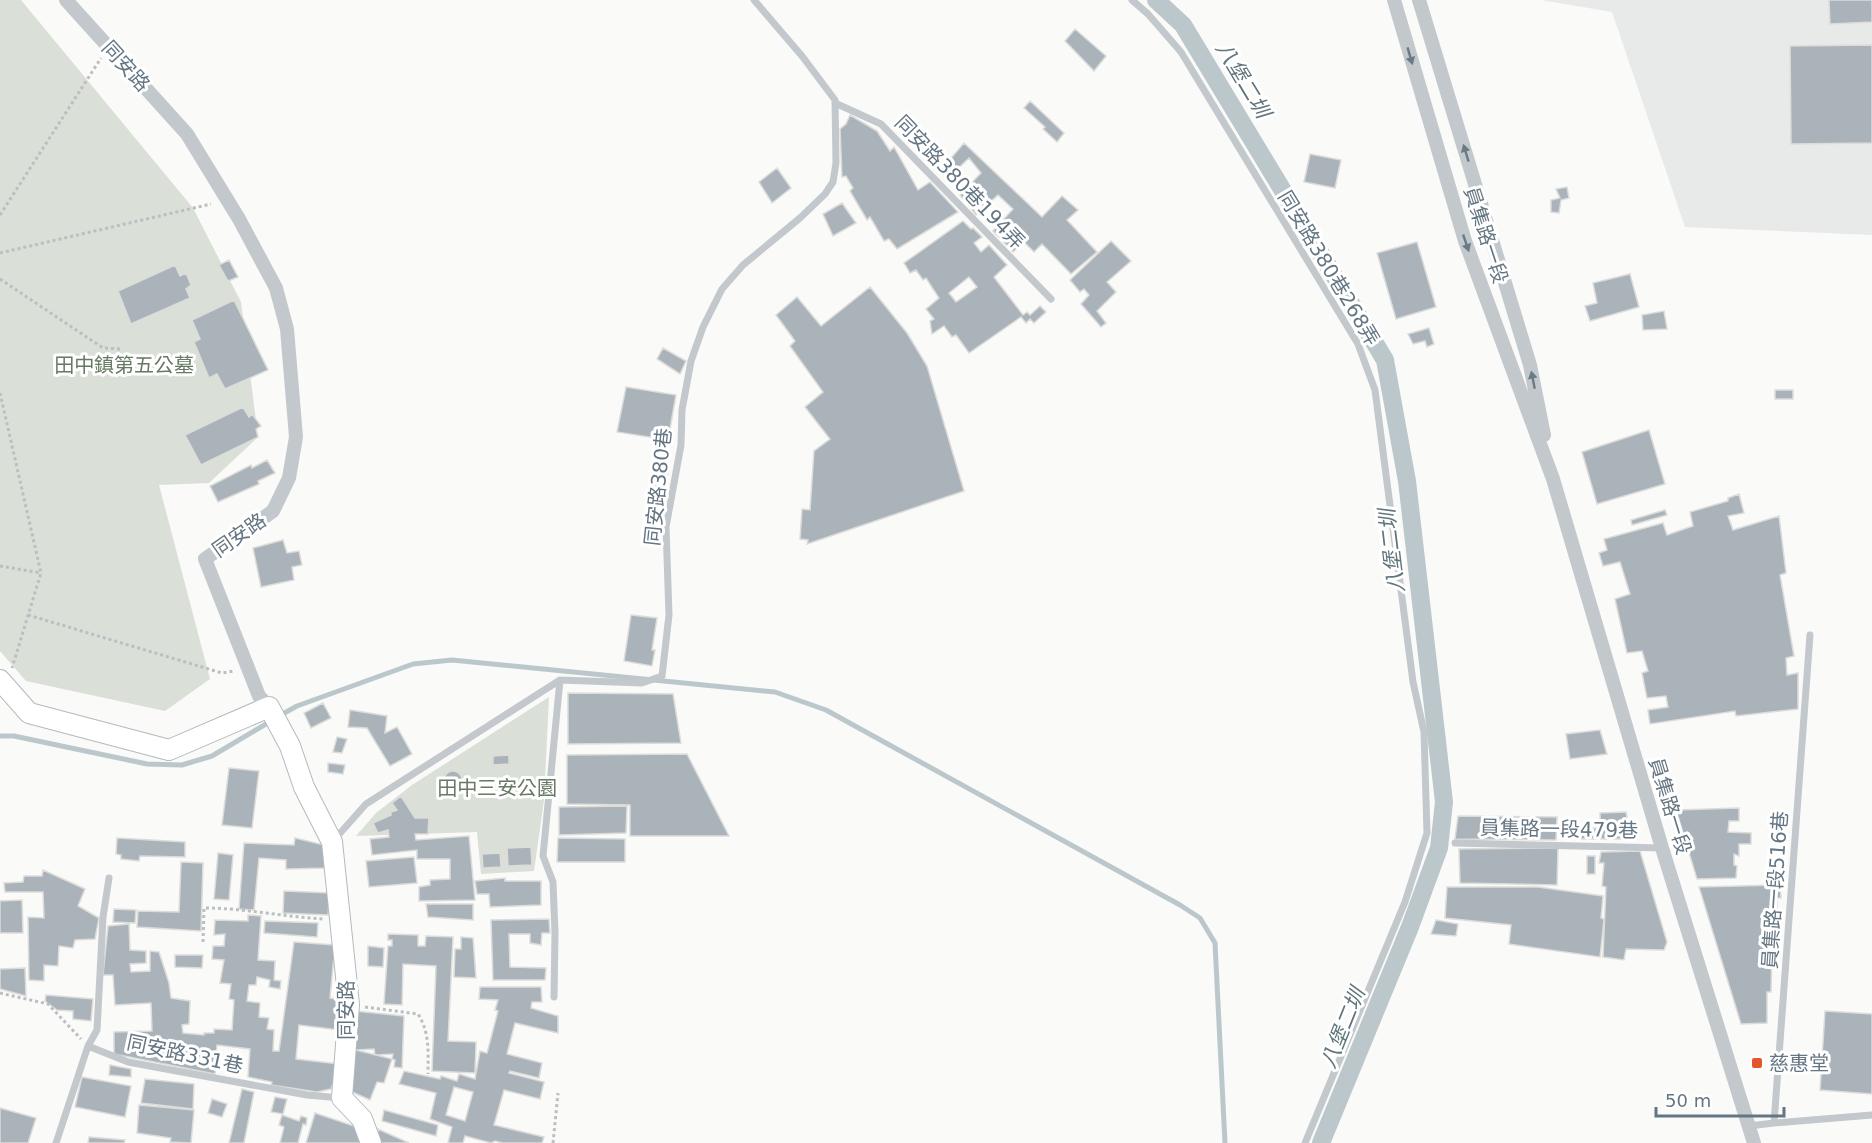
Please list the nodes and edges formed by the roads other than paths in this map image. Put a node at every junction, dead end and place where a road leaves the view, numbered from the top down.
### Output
1 (66, 0) edge
2 (754, 0) edge
3 (1132, 0) edge
4 (1394, 0) edge
5 (1419, 0) edge
6 (835, 103) junction
7 (1051, 299) dead end
8 (1553, 479) junction
9 (1810, 635) dead end
10 (560, 680) junction
11 (3, 683) edge
12 (269, 707) junction
13 (332, 842) junction
14 (1455, 843) dead end
15 (1662, 848) junction
16 (109, 878) dead end
17 (554, 997) dead end
18 (88, 1046) junction
19 (342, 1098) junction
20 (1872, 1115) edge
21 (1774, 1123) junction
22 (1749, 1126) junction
23 (57, 1143) edge
24 (371, 1143) edge
25 (1305, 1143) edge
26 (1754, 1143) edge

1 - 12 street, 同安路
2 - 6 lane
3 - 25 lane, 同安路380巷268弄
4 -> 8 street, 員集路一段
8 -> 5 street, 員集路一段
6 - 7 lane, 同安路380巷194弄
6 - 10 lane, 同安路380巷
8 - 15 street, 員集路一段
9 - 21 lane, 員集路一段516巷
10 - 13 lane
10 - 17 lane
11 - 12 street
12 - 13 street, 同安路
13 - 19 street, 同安路
14 - 15 lane, 員集路一段479巷
15 - 22 street, 員集路一段
16 - 18 lane
18 - 19 lane, 同安路331巷
18 - 23 lane
19 - 24 street
20 - 21 lane
21 - 22 lane
22 - 26 street, 員集路一段

